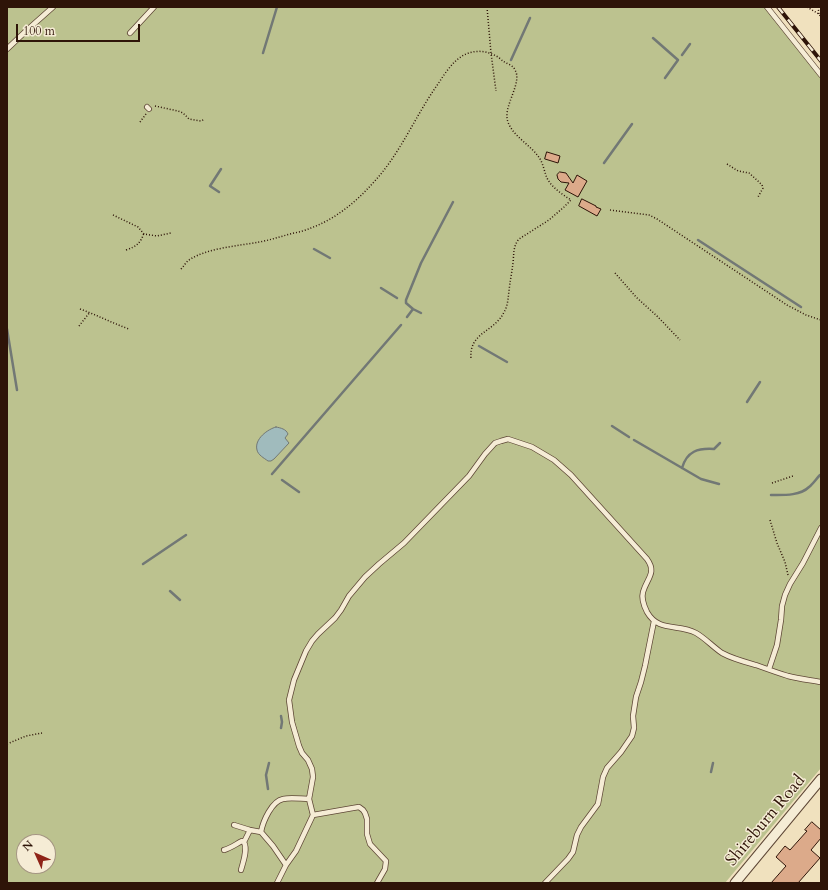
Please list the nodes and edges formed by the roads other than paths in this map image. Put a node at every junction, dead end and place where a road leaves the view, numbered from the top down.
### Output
1 (53, 7) edge
2 (154, 7) edge
3 (767, 7) edge
4 (130, 34) dead end
5 (7, 49) edge
6 (821, 75) edge
7 (821, 528) edge
8 (654, 621) junction
9 (769, 669) junction
10 (821, 682) edge
11 (821, 779) edge
12 (309, 799) junction
13 (313, 815) junction
14 (234, 825) dead end
15 (250, 830) junction
16 (261, 832) junction
17 (244, 842) junction
18 (224, 850) dead end
19 (286, 865) junction
20 (241, 870) dead end
21 (277, 883) edge
22 (377, 883) edge
23 (545, 883) edge
24 (735, 883) edge

1 - 5 lane
2 - 4 lane
3 - 6 lane
7 - 9 lane
8 - 9 lane
8 - 12 lane
8 - 23 lane
9 - 10 lane
11 - 24 street, Shireburn Road
12 - 13 lane
12 - 16 lane
13 - 19 lane
13 - 22 lane
14 - 15 lane
15 - 16 lane
15 - 17 lane
16 - 19 lane
17 - 18 lane
17 - 20 lane
19 - 21 lane

